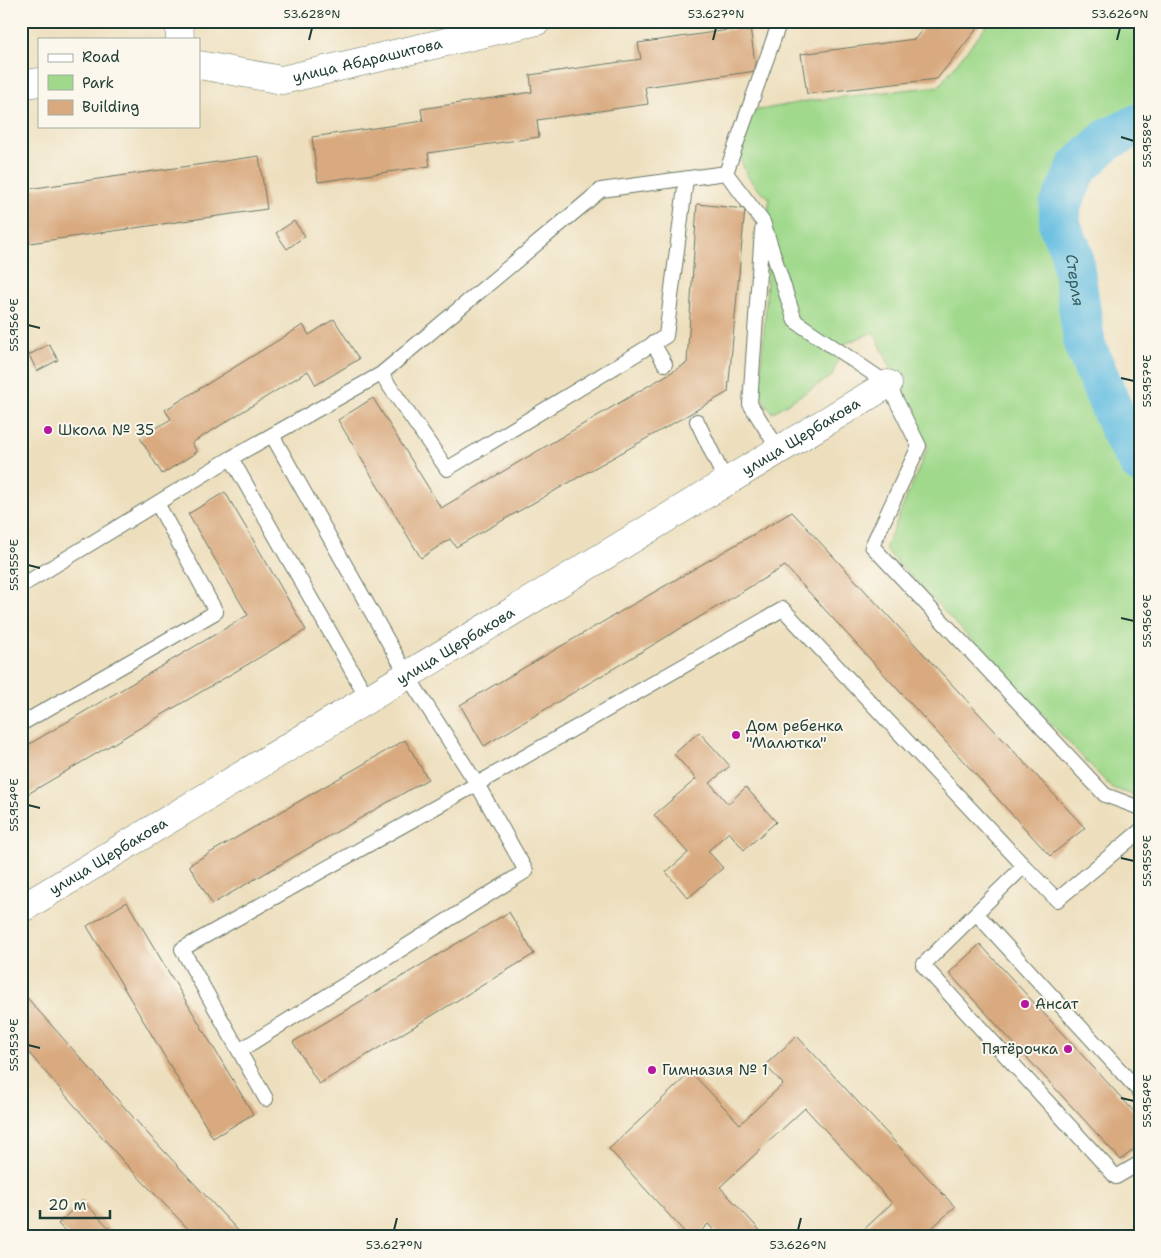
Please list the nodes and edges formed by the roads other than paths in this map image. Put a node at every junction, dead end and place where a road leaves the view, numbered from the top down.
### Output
1 (179, 21) edge
2 (537, 21) edge
3 (780, 21) edge
4 (180, 38) edge
5 (200, 65) edge
6 (38, 82) edge
7 (21, 85) edge
8 (726, 173) junction
9 (686, 179) junction
10 (763, 222) junction
11 (654, 344) junction
12 (665, 364) dead end
13 (381, 374) junction
14 (888, 384) junction
15 (697, 421) dead end
16 (272, 435) junction
17 (779, 450) junction
18 (231, 458) junction
19 (726, 482) junction
20 (157, 503) junction
21 (21, 586) edge
22 (407, 676) junction
23 (368, 699) junction
24 (21, 724) edge
25 (477, 784) junction
26 (1140, 808) edge
27 (1140, 831) edge
28 (1024, 866) junction
29 (21, 908) edge
30 (976, 913) junction
31 (239, 1051) junction
32 (1140, 1092) edge
33 (266, 1099) dead end
34 (1140, 1163) edge

1 - 4 street
2 - 5 street, улица Абдрашитова
3 - 8 lane
6 - 7 street
8 - 9 lane
8 - 10 lane
9 - 11 lane
9 - 13 lane
10 - 14 lane
10 - 17 lane
11 - 12 lane
11 - 13 lane
13 - 16 lane
14 - 17 street, улица Щербакова
14 - 26 lane
15 - 19 lane
16 - 18 lane
16 - 22 lane
17 - 19 street, улица Щербакова
18 - 20 lane
18 - 23 lane
19 - 22 street, улица Щербакова
20 - 21 lane
20 - 24 lane
22 - 23 street, улица Щербакова
22 - 25 lane
23 - 29 street, улица Щербакова
25 - 28 lane
25 - 31 lane
25 - 31 lane
27 - 28 lane
28 - 30 lane
30 - 32 lane
30 - 34 lane
31 - 33 lane

